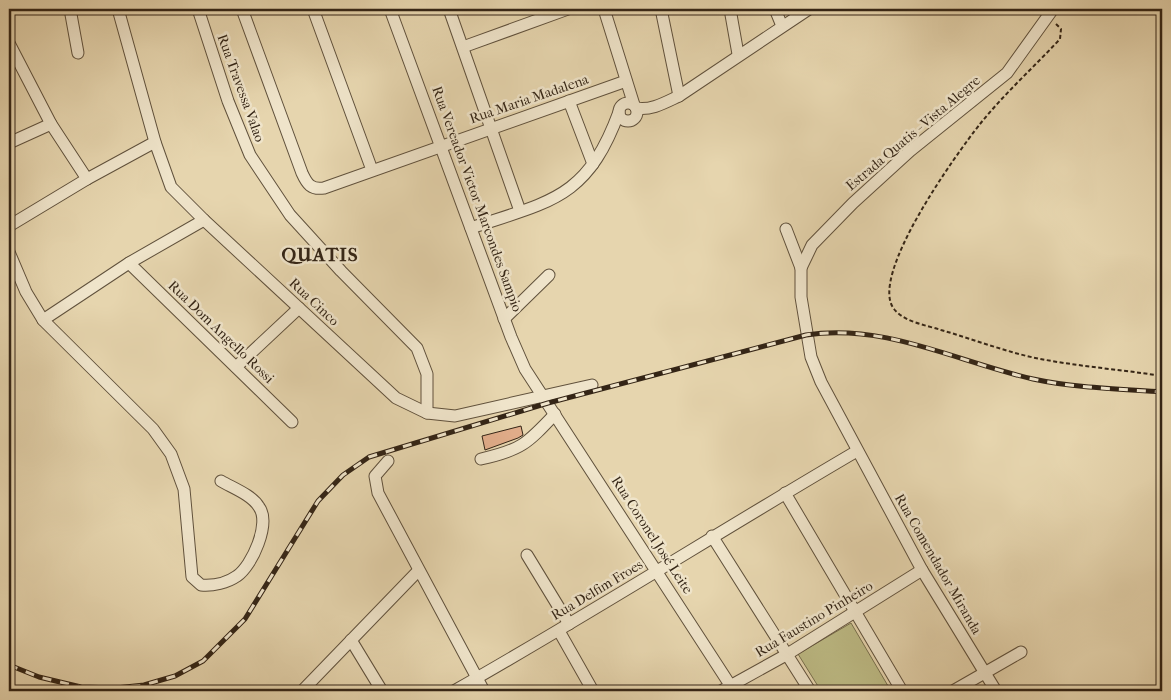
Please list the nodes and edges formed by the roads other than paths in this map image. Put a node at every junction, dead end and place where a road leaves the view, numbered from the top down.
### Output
1 (70, 9) edge
2 (118, 9) edge
3 (198, 9) edge
4 (242, 9) edge
5 (313, 9) edge
6 (390, 9) edge
7 (449, 9) edge
8 (568, 9) edge
9 (604, 9) edge
10 (661, 9) edge
11 (730, 9) edge
12 (775, 9) edge
13 (809, 9) edge
14 (1055, 12) edge
15 (782, 26) junction
16 (9, 43) edge
17 (463, 47) junction
18 (78, 53) dead end
19 (738, 54) junction
20 (627, 83) junction
21 (678, 96) junction
22 (569, 101) junction
23 (620, 109) junction
24 (636, 112) junction
25 (51, 124) junction
26 (492, 128) junction
27 (613, 132) junction
28 (155, 142) junction
29 (9, 143) edge
30 (442, 145) junction
31 (593, 164) junction
32 (372, 170) junction
33 (87, 178) junction
34 (520, 211) junction
35 (204, 220) junction
36 (9, 226) edge
37 (471, 228) junction
38 (786, 229) dead end
39 (9, 252) edge
40 (130, 263) junction
41 (801, 268) junction
42 (549, 274) dead end
43 (299, 308) junction
44 (504, 319) junction
45 (43, 320) junction
46 (236, 367) junction
47 (592, 385) dead end
48 (543, 396) junction
49 (426, 413) junction
50 (555, 414) junction
51 (292, 422) dead end
52 (857, 451) junction
53 (481, 459) dead end
54 (388, 461) dead end
55 (221, 481) dead end
56 (785, 493) junction
57 (712, 536) junction
58 (527, 555) dead end
59 (922, 570) junction
60 (418, 571) junction
61 (657, 571) junction
62 (855, 612) junction
63 (569, 624) junction
64 (558, 631) junction
65 (351, 640) junction
66 (1020, 652) dead end
67 (786, 655) junction
68 (985, 673) junction
69 (477, 678) junction
70 (728, 689) edge
71 (302, 691) edge
72 (382, 691) edge
73 (454, 691) edge
74 (484, 691) edge
75 (593, 691) edge
76 (810, 691) edge
77 (902, 691) edge
78 (953, 691) edge
79 (996, 691) edge

1 - 18 street
2 - 28 street, Rua Cinco
3 - 49 street, Rua Travessa Valao
4 - 32 street, Rua Maria Madalena
5 - 32 street
6 - 30 street, Rua Vereador Victor Marcondes Sampio
7 - 17 street
8 - 17 street
9 - 20 street
10 - 21 street
11 - 19 street
12 - 15 street
13 - 15 street
14 - 41 street, Estrada Quatis - Vista Alegre
15 - 19 street
16 - 25 street
17 - 26 street
19 - 21 street
20 - 22 street, Rua Maria Madalena
20 - 23 street
20 - 24 street
21 - 24 street
22 - 26 street, Rua Maria Madalena
22 - 31 street
23 - 24 street
23 - 24 street
23 - 27 street
24 - 27 street
25 - 29 street
25 - 33 street
26 - 30 street, Rua Maria Madalena
26 - 34 street
27 - 31 street
28 - 33 street
28 - 35 street, Rua Cinco
30 - 32 street, Rua Maria Madalena
30 - 37 street, Rua Vereador Victor Marcondes Sampio
31 - 34 street
33 - 36 street
34 - 37 street
35 - 40 street
35 - 43 street, Rua Cinco
37 - 44 street, Rua Vereador Victor Marcondes Sampio
38 - 41 street
39 - 45 street
40 - 45 street
40 - 46 street, Rua Dom Angello Rossi
41 - 52 street, Estrada Quatis - Vista Alegre
42 - 44 street
43 - 46 street
43 - 49 street, Rua Cinco
44 - 48 street, Rua Vereador Victor Marcondes Sampio
45 - 55 street
46 - 51 street, Rua Dom Angello Rossi
47 - 48 street, Rua Cinco
48 - 49 street, Rua Cinco
48 - 50 street, Rua Coronel José Leite
50 - 53 street
50 - 61 street, Rua Coronel José Leite
52 - 56 street, Rua Delfim Froes
52 - 59 street, Rua Comendador Miranda
54 - 60 street
56 - 57 street, Rua Delfim Froes
56 - 62 street
57 - 61 street, Rua Delfim Froes
57 - 67 street
58 - 63 street
59 - 62 street, Rua Faustino Pinheiro
59 - 68 street, Rua Comendador Miranda
60 - 65 street
60 - 69 street
61 - 63 street, Rua Delfim Froes
61 - 70 street, Rua Coronel José Leite
62 - 67 street, Rua Faustino Pinheiro
62 - 77 street
63 - 64 street, Rua Delfim Froes
64 - 69 street, Rua Delfim Froes
64 - 75 street
65 - 71 street
65 - 72 street
66 - 68 street
67 - 70 street, Rua Faustino Pinheiro
67 - 76 street
68 - 78 street
68 - 79 street, Rua Comendador Miranda
69 - 73 street, Rua Delfim Froes
69 - 74 street

